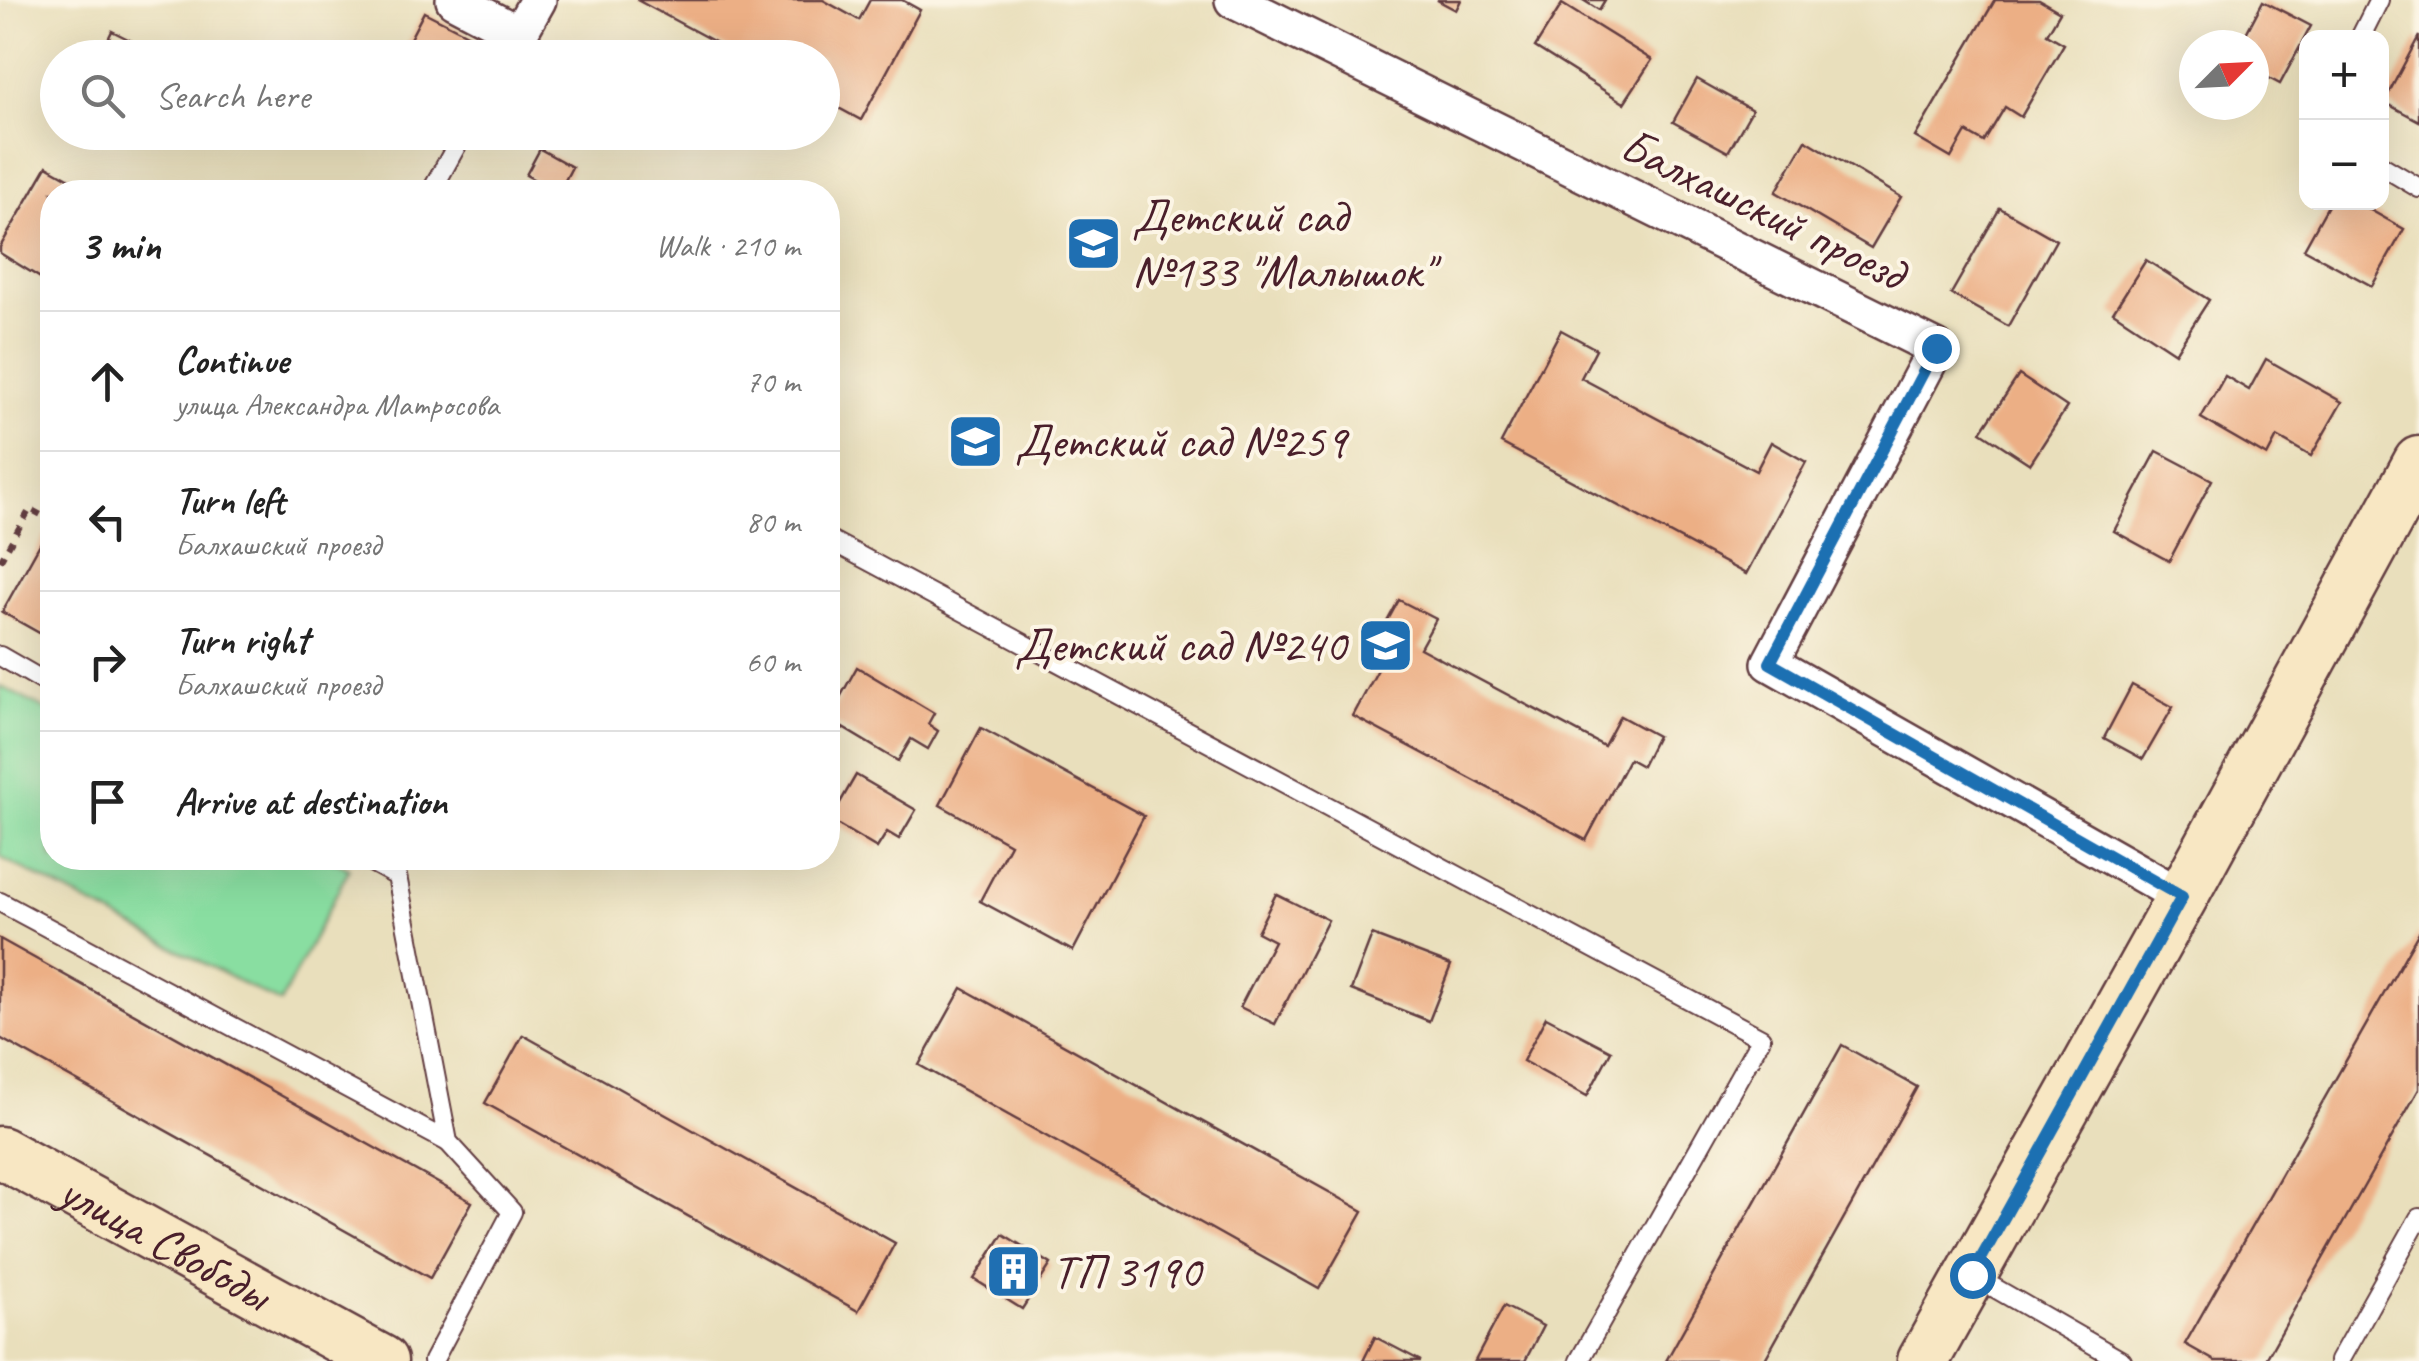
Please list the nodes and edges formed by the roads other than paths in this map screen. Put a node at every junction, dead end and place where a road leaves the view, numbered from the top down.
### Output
1 (454, 0) edge
2 (538, 0) edge
3 (1233, 0) edge
4 (2379, 0) edge
5 (2364, 30) edge
6 (504, 40) edge
7 (515, 40) edge
8 (454, 150) edge
9 (2389, 170) edge
10 (438, 180) edge
11 (2419, 188) edge
12 (2415, 478) edge
13 (840, 545) edge
14 (0, 656) edge
15 (40, 679) edge
16 (386, 870) edge
17 (2182, 897) junction
18 (0, 902) edge
19 (448, 1142) junction
20 (0, 1152) edge
21 (2419, 1218) edge
22 (1972, 1275) junction
23 (382, 1361) edge
24 (433, 1361) edge
25 (1579, 1361) edge
26 (1923, 1361) edge
27 (2122, 1361) edge
28 (2339, 1361) edge

1 - 6 street
2 - 7 street
3 - 17 street, Балхашский проезд
4 - 5 lane
8 - 10 lane
9 - 11 lane
12 - 17 street
13 - 25 lane
14 - 15 lane
16 - 19 lane
17 - 22 street
18 - 19 lane
19 - 24 lane
20 - 23 street, улица Свободы
21 - 28 lane
22 - 26 street
22 - 27 lane

